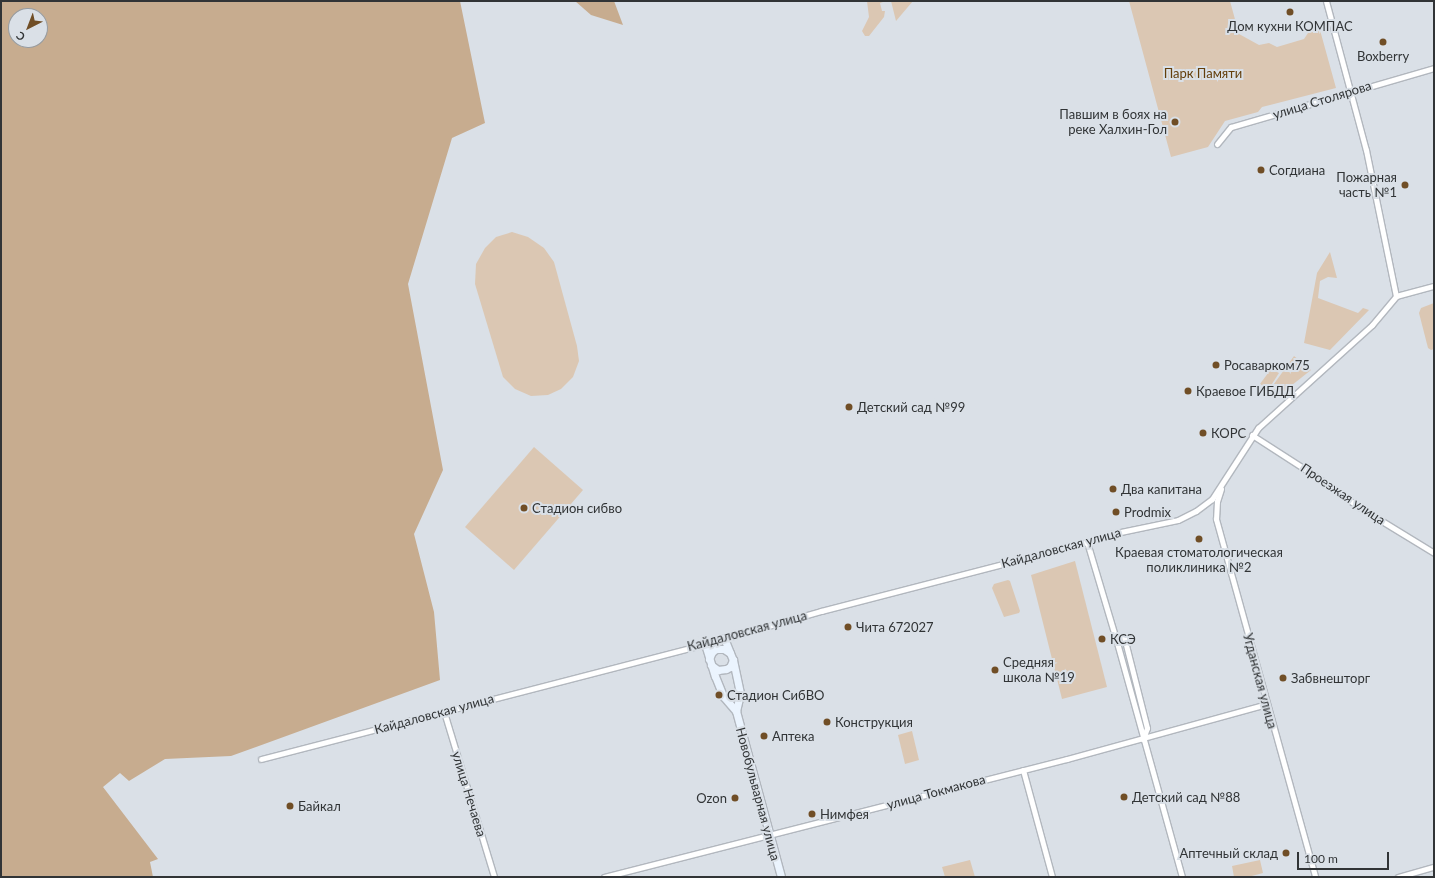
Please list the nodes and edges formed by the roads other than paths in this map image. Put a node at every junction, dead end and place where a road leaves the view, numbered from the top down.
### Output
1 (1326, 1) edge
2 (1434, 68) edge
3 (1351, 91) junction
4 (1217, 144) dead end
5 (1434, 286) edge
6 (1396, 296) junction
7 (1252, 435) junction
8 (1222, 484) junction
9 (1087, 542) junction
10 (1434, 553) edge
11 (1124, 637) dead end
12 (724, 638) junction
13 (705, 644) junction
14 (732, 656) junction
15 (710, 662) junction
16 (1267, 704) junction
17 (736, 711) junction
18 (444, 712) junction
19 (1143, 739) junction
20 (261, 759) dead end
21 (1023, 770) junction
22 (769, 835) junction
23 (1434, 867) edge
24 (494, 877) edge
25 (604, 877) edge
26 (780, 877) edge
27 (1052, 877) edge
28 (1182, 877) edge
29 (1315, 877) edge
30 (1398, 877) edge

1 - 3 street
2 - 3 street, улица Столярова
3 - 4 street, улица Столярова
3 - 6 street
5 - 6 street
6 - 7 street
7 - 8 street
7 - 10 street, Проезжая улица
8 - 9 street, Кайдаловская улица
8 - 16 street, Угданская улица
9 - 12 street, Кайдаловская улица
9 - 19 street
11 - 19 street
12 - 13 street, Кайдаловская улица
12 - 14 street
13 - 15 street
13 - 18 street, Кайдаловская улица
14 - 15 street
14 - 15 street
14 - 17 street
15 - 17 street
16 - 19 street, улица Токмакова
16 - 29 street, Угданская улица
17 - 22 street, Новобульварная улица
18 - 20 street, Кайдаловская улица
18 - 24 street, улица Нечаева
19 - 21 street, улица Токмакова
19 - 28 street
21 - 22 street, улица Токмакова
21 - 27 street
22 - 25 street, улица Токмакова
22 - 26 street, Новобульварная улица
23 - 30 street

